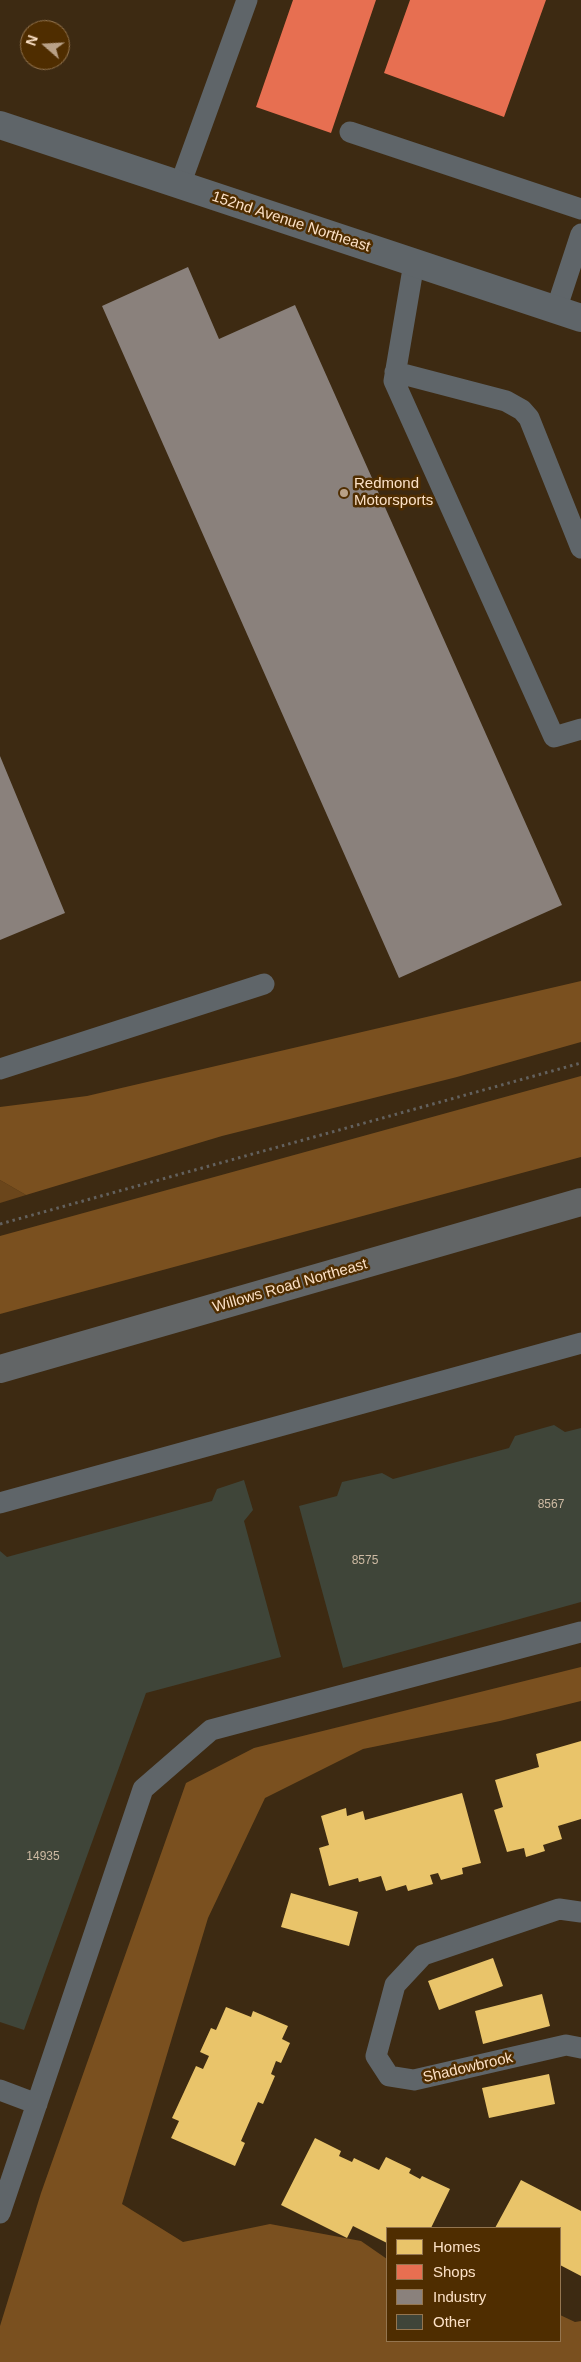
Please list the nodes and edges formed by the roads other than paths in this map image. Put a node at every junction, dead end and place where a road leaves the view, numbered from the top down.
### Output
1 (248, 0) edge
2 (0, 125) edge
3 (350, 132) dead end
4 (180, 185) junction
5 (581, 210) edge
6 (581, 234) edge
7 (414, 263) junction
8 (556, 310) junction
9 (581, 318) edge
10 (396, 372) junction
11 (581, 548) edge
12 (581, 730) edge
13 (264, 984) dead end
14 (0, 1069) edge
15 (581, 1202) edge
16 (581, 1343) edge
17 (0, 1369) edge
18 (0, 1502) edge
19 (581, 1632) edge
20 (581, 1912) edge
21 (581, 2048) edge
22 (0, 2090) edge
23 (37, 2104) junction
24 (0, 2213) edge

1 - 4 lane
2 - 4 street, 152nd Avenue Northeast
3 - 5 lane
4 - 7 street, 152nd Avenue Northeast
6 - 8 lane
7 - 8 street, 152nd Avenue Northeast
7 - 10 lane
8 - 9 street, 152nd Avenue Northeast
10 - 11 lane
10 - 12 lane
13 - 14 lane
15 - 17 street, Willows Road Northeast
16 - 18 lane
19 - 23 lane
20 - 21 lane, Shadowbrook
22 - 23 lane
23 - 24 lane

